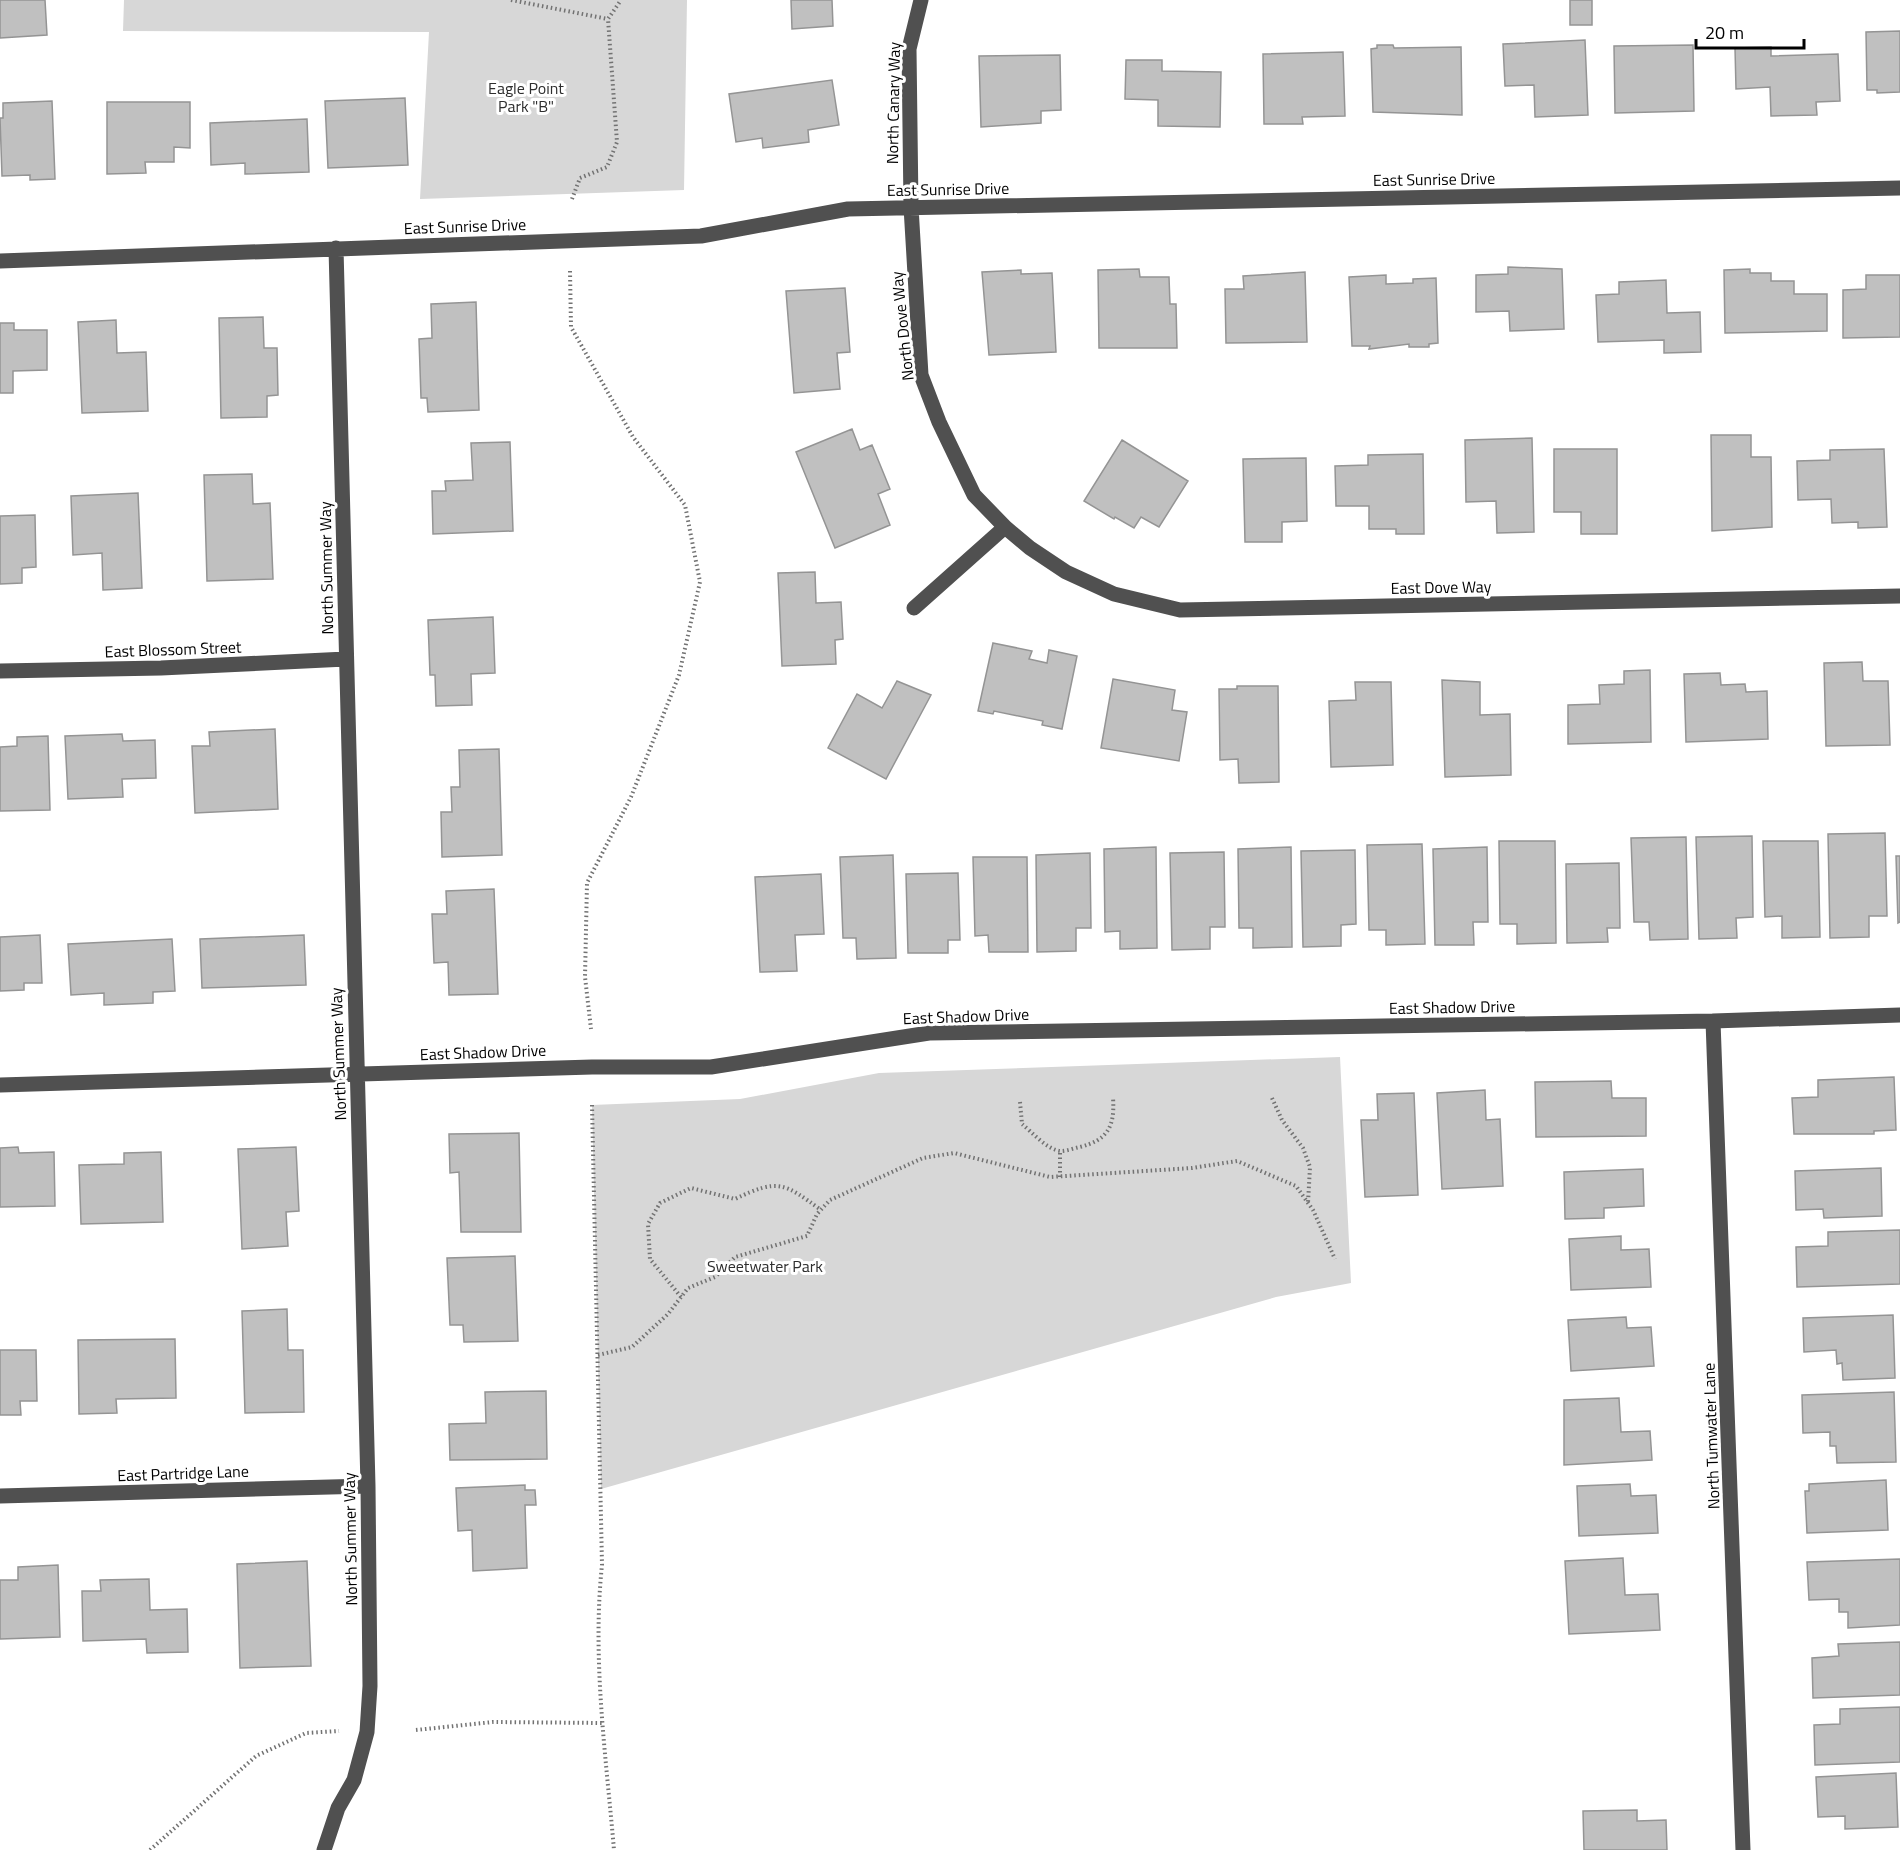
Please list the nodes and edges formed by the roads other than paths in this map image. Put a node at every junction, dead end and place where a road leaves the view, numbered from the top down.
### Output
1 (921, 0) edge
2 (1900, 188) edge
3 (910, 207) junction
4 (336, 248) junction
5 (0, 261) edge
6 (1005, 527) junction
7 (1900, 596) edge
8 (914, 608) dead end
9 (346, 659) junction
10 (0, 671) edge
11 (1900, 1016) edge
12 (1713, 1021) junction
13 (356, 1073) junction
14 (0, 1085) edge
15 (368, 1486) junction
16 (0, 1496) edge
17 (324, 1850) edge
18 (1743, 1850) edge

1 - 3 street, North Canary Way
2 - 3 street, East Sunrise Drive
3 - 4 street, East Sunrise Drive
3 - 6 street, North Dove Way
4 - 5 street, East Sunrise Drive
4 - 9 street, North Summer Way
6 - 7 street, East Dove Way
6 - 8 street
9 - 10 street, East Blossom Street
9 - 13 street, North Summer Way
11 - 12 street, East Shadow Drive
12 - 13 street, East Shadow Drive
12 - 18 street, North Tumwater Lane
13 - 14 street, East Shadow Drive
13 - 15 street, North Summer Way
15 - 16 street, East Partridge Lane
15 - 17 street, North Summer Way

